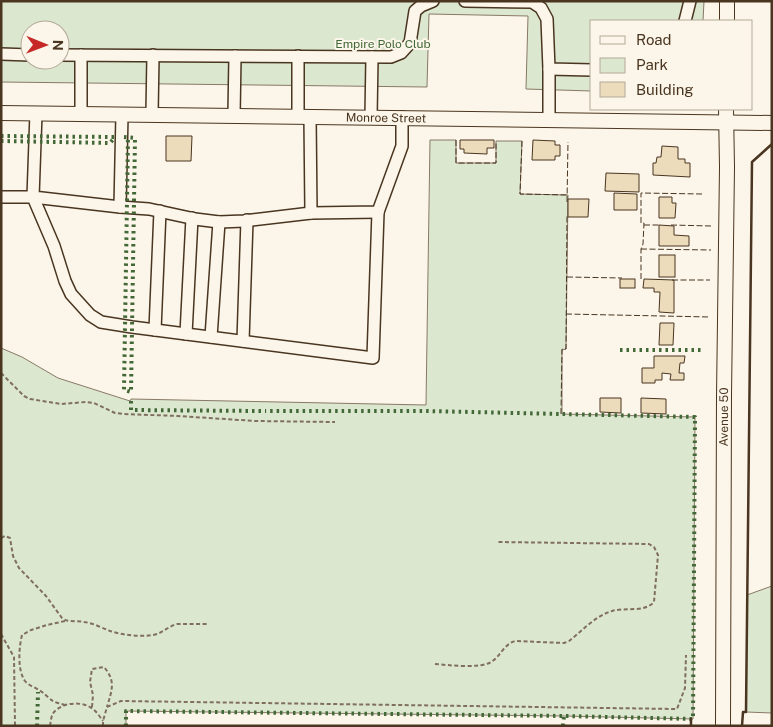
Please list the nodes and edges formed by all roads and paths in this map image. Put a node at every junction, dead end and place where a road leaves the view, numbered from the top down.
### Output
1 (433, 1) edge
2 (465, 1) edge
3 (690, 1) edge
4 (727, 1) edge
5 (685, 20) edge
6 (727, 20) edge
7 (1, 54) edge
8 (20, 55) edge
9 (70, 55) edge
10 (81, 55) junction
11 (153, 55) junction
12 (235, 56) junction
13 (298, 56) junction
14 (372, 57) junction
15 (549, 69) junction
16 (590, 70) edge
17 (1, 112) edge
18 (36, 113) junction
19 (81, 114) junction
20 (122, 114) junction
21 (152, 114) junction
22 (234, 115) junction
23 (726, 115) edge
24 (304, 116) junction
25 (371, 117) junction
26 (402, 117) junction
27 (549, 119) junction
28 (772, 123) edge
29 (1, 197) edge
30 (33, 197) junction
31 (120, 207) junction
32 (160, 211) junction
33 (378, 212) junction
34 (312, 213) junction
35 (192, 218) junction
36 (247, 220) junction
37 (219, 222) junction
38 (155, 330) junction
39 (186, 334) junction
40 (211, 337) junction
41 (243, 341) junction
42 (1, 373) edge
43 (335, 422) dead end
44 (1, 538) edge
45 (497, 542) dead end
46 (65, 621) junction
47 (209, 624) dead end
48 (1, 634) edge
49 (686, 654) dead end
50 (435, 664) dead end
51 (65, 705) junction
52 (92, 707) junction
53 (107, 707) junction
54 (103, 721) junction
55 (15, 726) edge
56 (50, 726) edge
57 (103, 726) edge
58 (723, 726) edge

1 - 14 lane
2 - 15 lane
3 - 5 lane
4 - 6 main road
7 - 8 lane
9 - 10 lane
10 - 11 lane
10 - 19 lane
11 - 12 lane
11 - 21 lane
12 - 13 lane
12 - 22 lane
13 - 14 lane
13 - 24 lane
14 - 25 lane
15 - 16 lane
15 - 27 lane
17 - 18 main road, Monroe Street
18 - 19 main road, Monroe Street
18 - 30 lane
19 - 20 main road, Monroe Street
20 - 21 main road, Monroe Street
20 - 31 lane
21 - 22 main road, Monroe Street
22 - 24 main road, Monroe Street
23 - 27 main road, Monroe Street
23 - 28 main road, Monroe Street
23 - 58 main road, Avenue 50
24 - 25 main road, Monroe Street
24 - 34 lane
25 - 26 main road, Monroe Street
26 - 27 main road, Monroe Street
26 - 33 lane
29 - 30 lane
30 - 31 lane
30 - 38 lane
31 - 32 lane
32 - 35 lane
32 - 38 lane
33 - 34 lane
33 - 41 lane
34 - 36 lane
35 - 37 lane
35 - 39 lane
36 - 37 lane
36 - 41 lane
37 - 40 lane
38 - 39 lane
39 - 40 lane
40 - 41 lane
42 - 43 path
44 - 46 path
45 - 50 path
46 - 47 path
46 - 51 path
48 - 55 path
49 - 53 path
51 - 52 path
51 - 56 path
52 - 53 path
52 - 54 path
53 - 54 path
54 - 57 path

